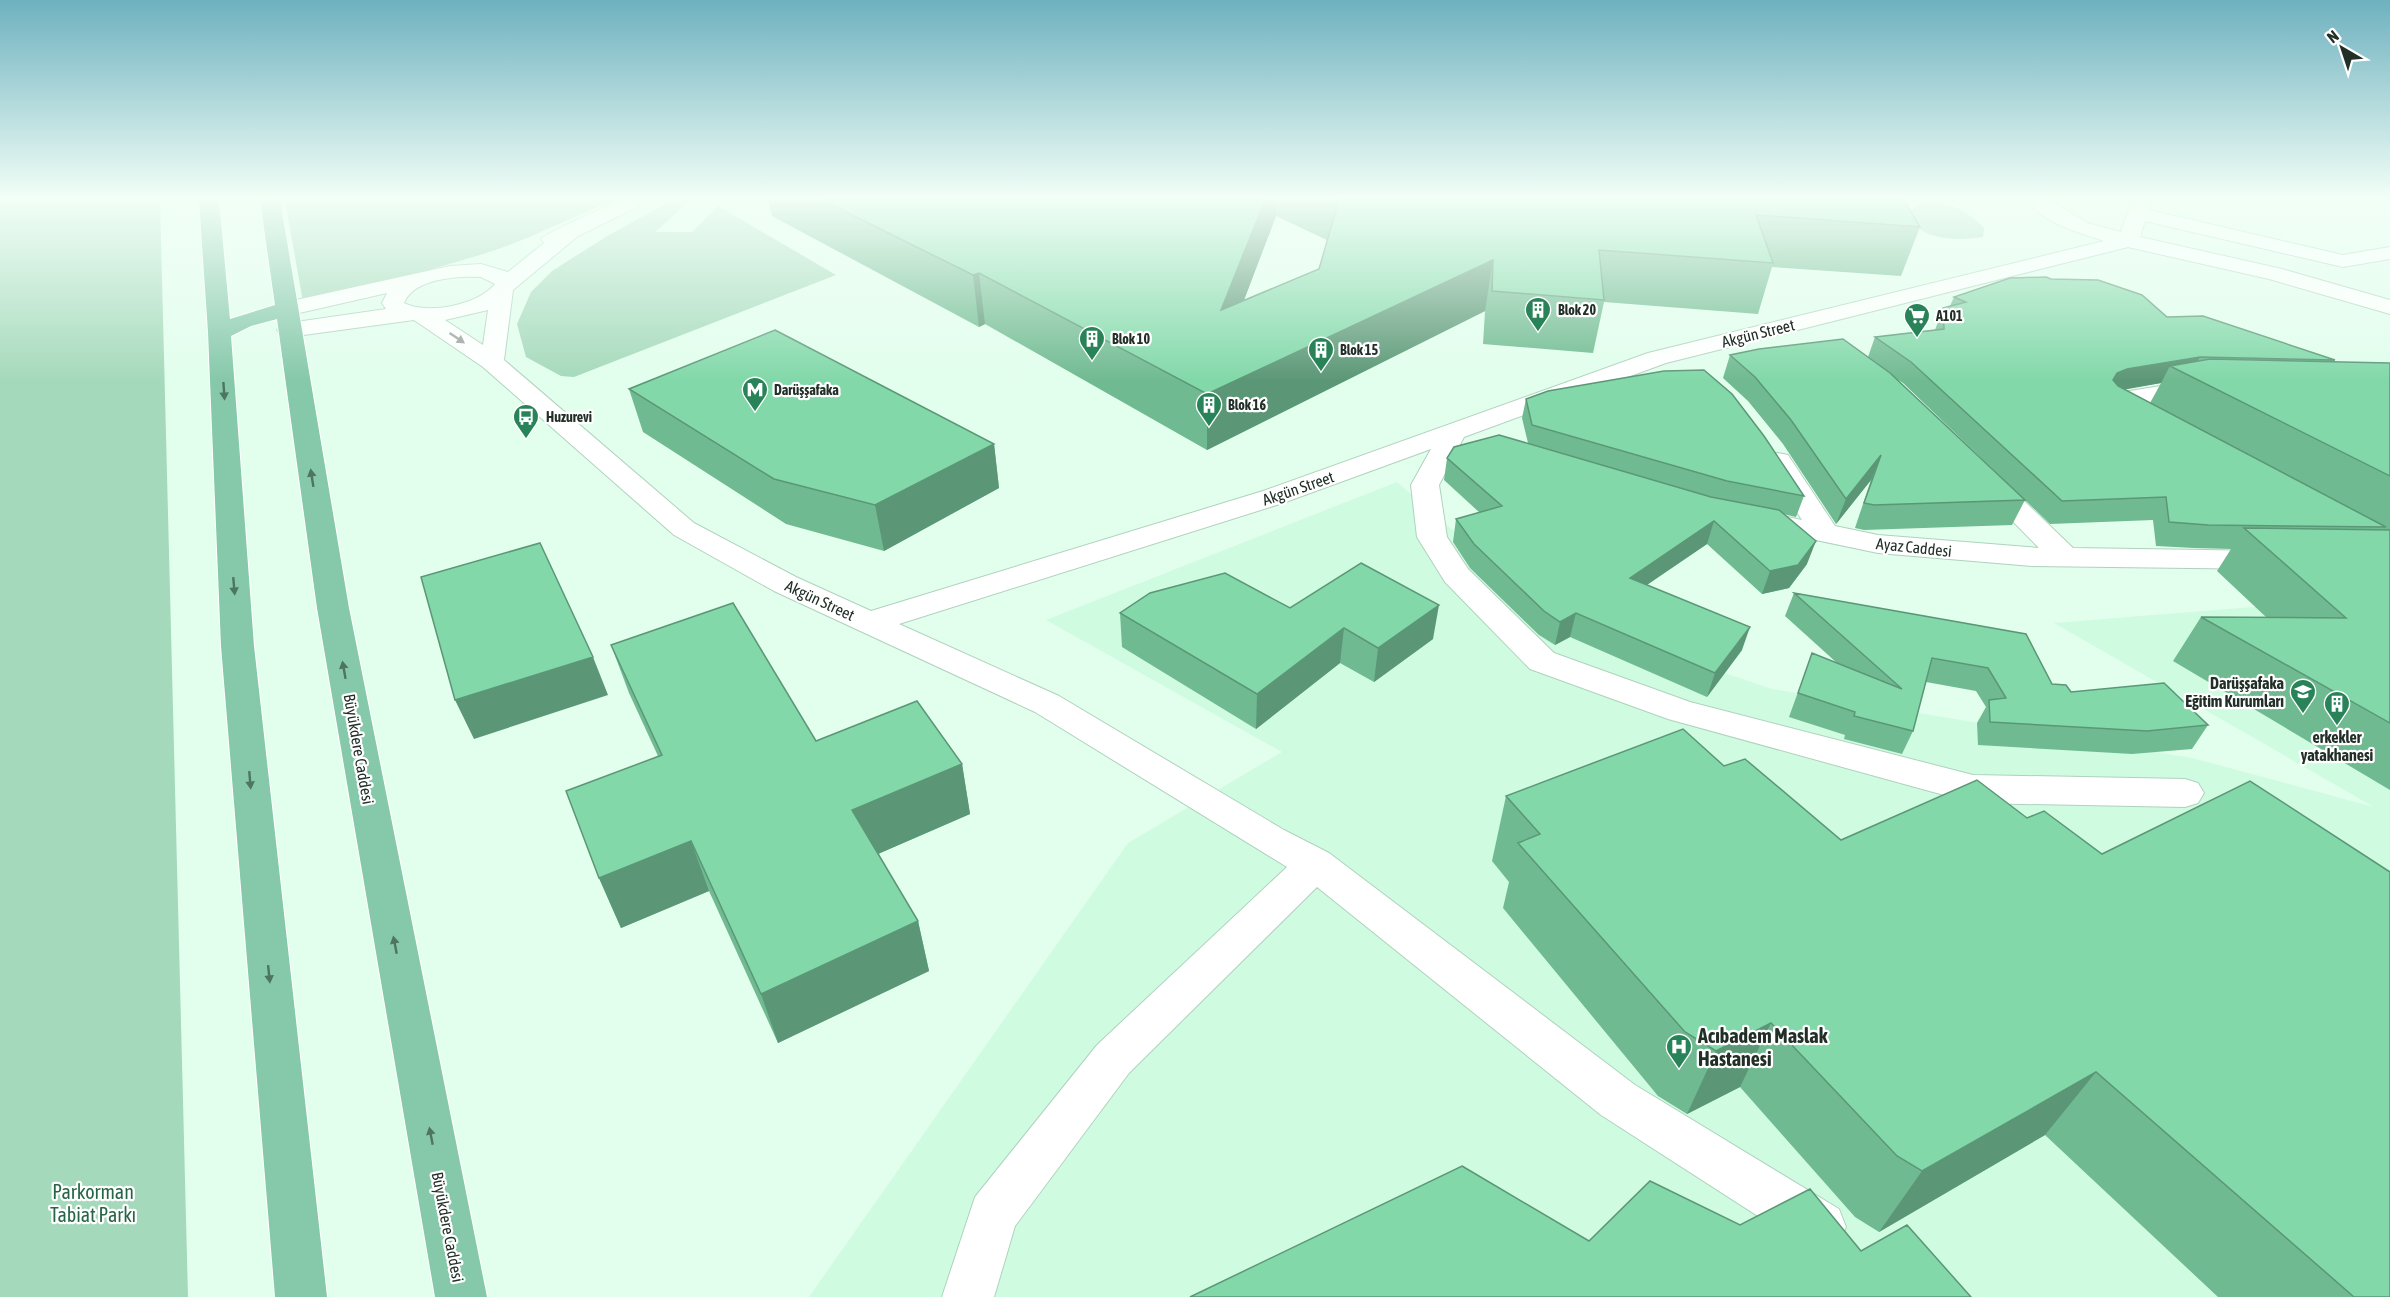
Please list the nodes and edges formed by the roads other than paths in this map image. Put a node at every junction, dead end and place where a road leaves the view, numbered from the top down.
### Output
1 (214, 261) edge
2 (279, 261) edge
3 (483, 261) edge
4 (536, 261) edge
5 (2048, 261) edge
6 (2214, 261) edge
7 (2021, 267) junction
8 (441, 274) junction
9 (2065, 282) edge
10 (504, 287) junction
11 (2390, 307) edge
12 (415, 314) junction
13 (288, 321) junction
14 (1801, 322) junction
15 (220, 333) junction
16 (1828, 342) edge
17 (1677, 352) junction
18 (492, 362) junction
19 (1703, 376) edge
20 (2222, 389) edge
21 (2163, 426) edge
22 (1453, 433) junction
23 (1764, 442) edge
24 (1498, 447) edge
25 (1967, 462) edge
26 (1726, 513) edge
27 (1824, 532) junction
28 (2066, 558) junction
29 (2300, 561) edge
30 (868, 623) junction
31 (2185, 793) dead end
32 (1315, 864) junction
33 (1857, 1250) edge
34 (301, 1297) edge
35 (461, 1297) edge
36 (968, 1297) edge

1 - 15 main road
2 - 13 main road, Büyükdere Caddesi
3 - 8 street
4 - 10 street
5 - 7 street, Akgün Street
6 - 11 street
7 - 9 street
7 - 14 street, Akgün Street
8 - 10 street
8 - 12 street
8 - 13 street
10 - 12 street
10 - 18 street
12 - 13 street
12 -> 18 street, Akgün Street
13 - 15 main road
35 -> 13 main road, Büyükdere Caddesi
14 - 16 street
14 - 17 street, Akgün Street
15 -> 34 main road
17 - 19 street
17 - 22 street, Akgün Street
18 - 30 street, Akgün Street
20 - 21 street
22 - 24 street
22 - 30 street, Akgün Street
22 - 31 street
23 - 27 street
25 - 28 street
26 - 27 street, Ayaz Caddesi
27 - 28 street, Ayaz Caddesi
28 - 29 street, Ayaz Caddesi
30 - 32 street
32 - 33 street
32 - 36 street

